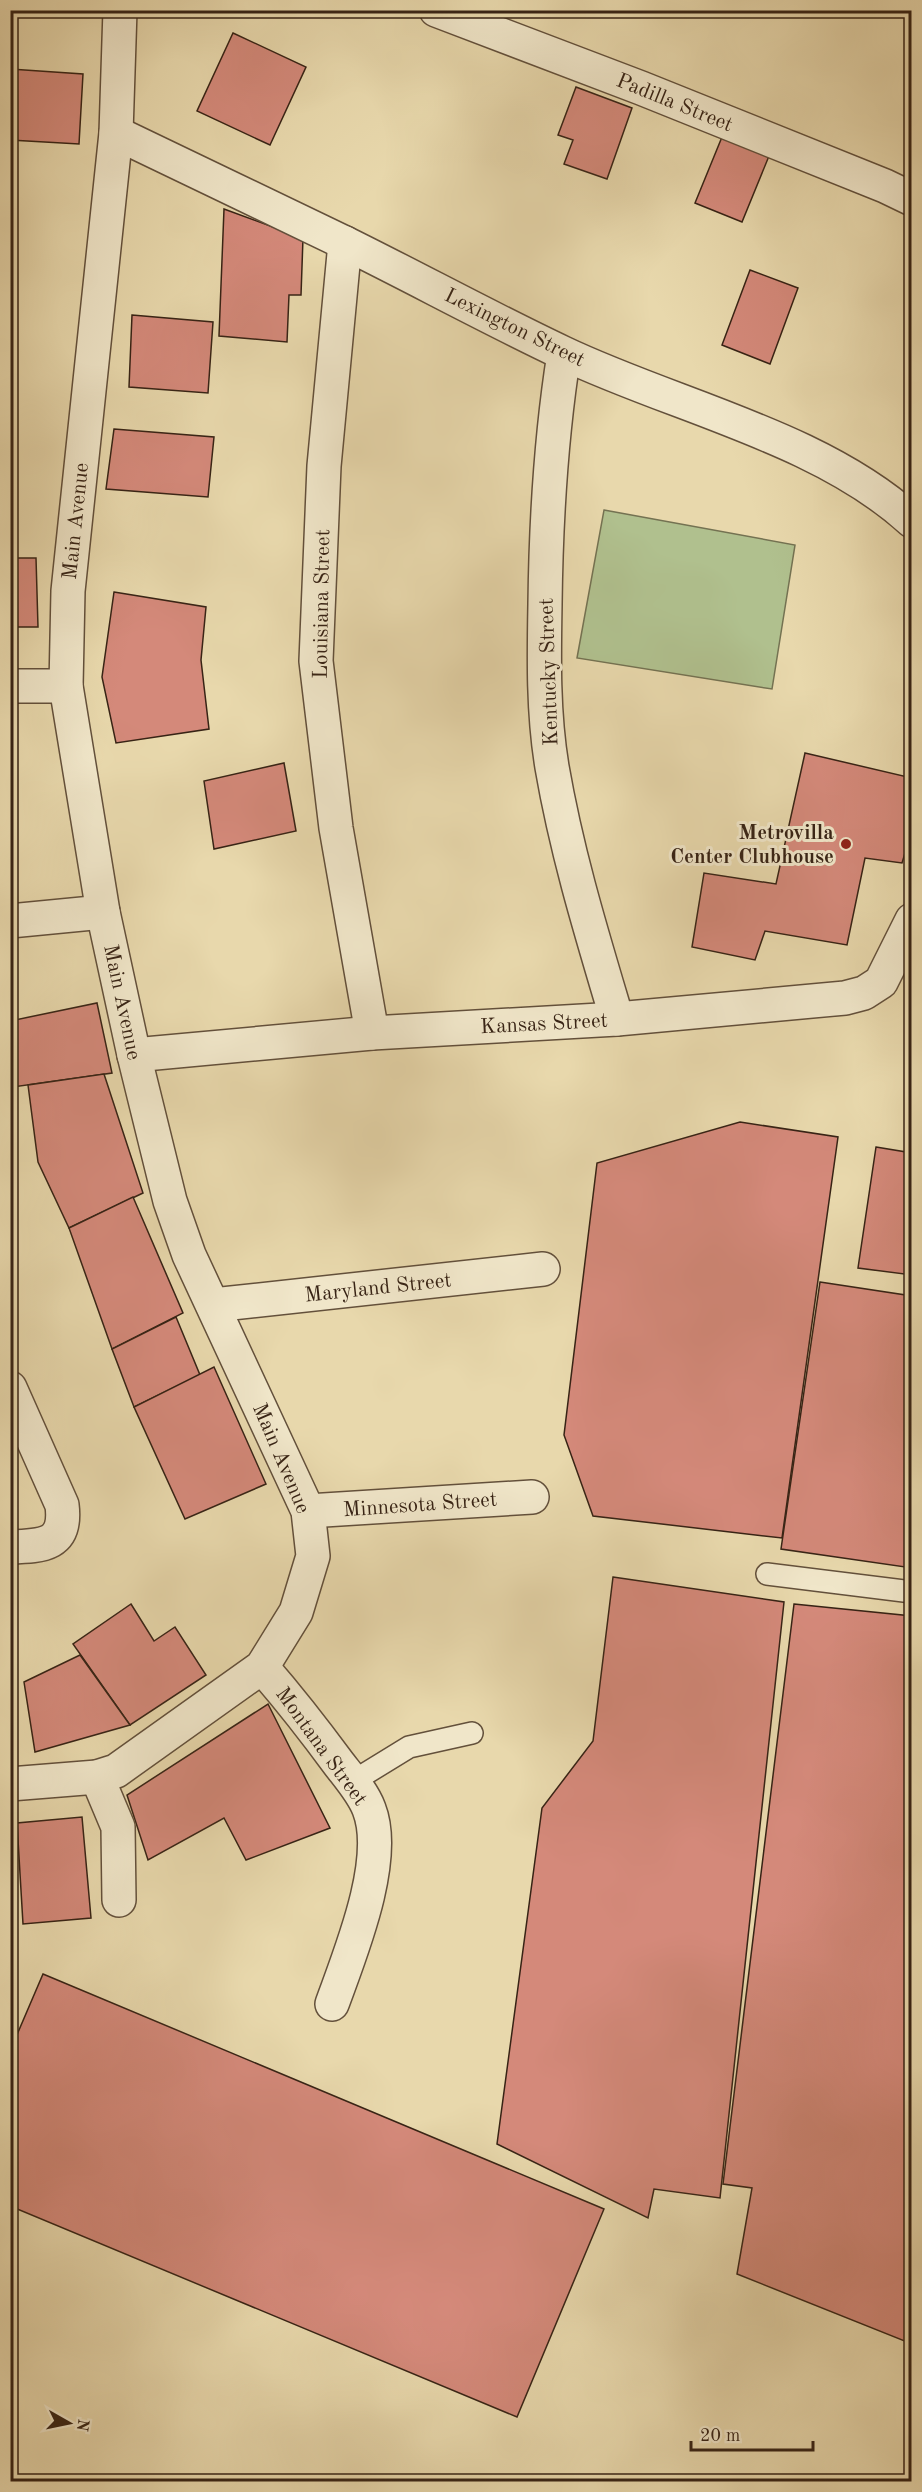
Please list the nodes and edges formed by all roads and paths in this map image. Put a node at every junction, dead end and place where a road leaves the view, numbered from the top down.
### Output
1 (120, 10) edge
2 (436, 10) edge
3 (116, 133) junction
4 (912, 199) edge
5 (345, 243) junction
6 (564, 354) junction
7 (912, 521) edge
8 (10, 686) edge
9 (66, 686) junction
10 (103, 912) junction
11 (912, 920) edge
12 (10, 921) edge
13 (618, 1018) junction
14 (372, 1033) junction
15 (134, 1055) junction
16 (543, 1269) dead end
17 (213, 1305) junction
18 (10, 1388) edge
19 (532, 1497) dead end
20 (308, 1511) junction
21 (10, 1547) edge
22 (767, 1574) dead end
23 (912, 1592) edge
24 (262, 1667) junction
25 (472, 1732) dead end
26 (97, 1777) junction
27 (352, 1782) junction
28 (10, 1784) edge
29 (119, 1900) dead end
30 (332, 2004) dead end

1 - 3 street, Main Avenue
2 - 4 street, Padilla Street
3 - 5 street, Lexington Street
3 - 9 street, Main Avenue
5 - 6 street, Lexington Street
5 - 14 street, Louisiana Street
6 - 7 street, Lexington Street
6 - 13 street, Kentucky Street
8 - 9 street
9 - 10 street, Main Avenue
10 - 12 street
10 - 15 street, Main Avenue
11 - 13 street, Kansas Street
13 - 14 street, Kansas Street
14 - 15 street, Kansas Street
15 - 17 street, Main Avenue
16 - 17 street, Maryland Street
17 - 20 street, Main Avenue
18 - 21 street
19 - 20 street, Minnesota Street
20 - 24 street, Main Avenue
22 - 23 lane
24 - 26 street, Main Avenue
24 - 27 street, Montana Street
25 - 27 lane
26 - 28 street, Main Avenue
26 - 29 street
27 - 30 street, Montana Street

